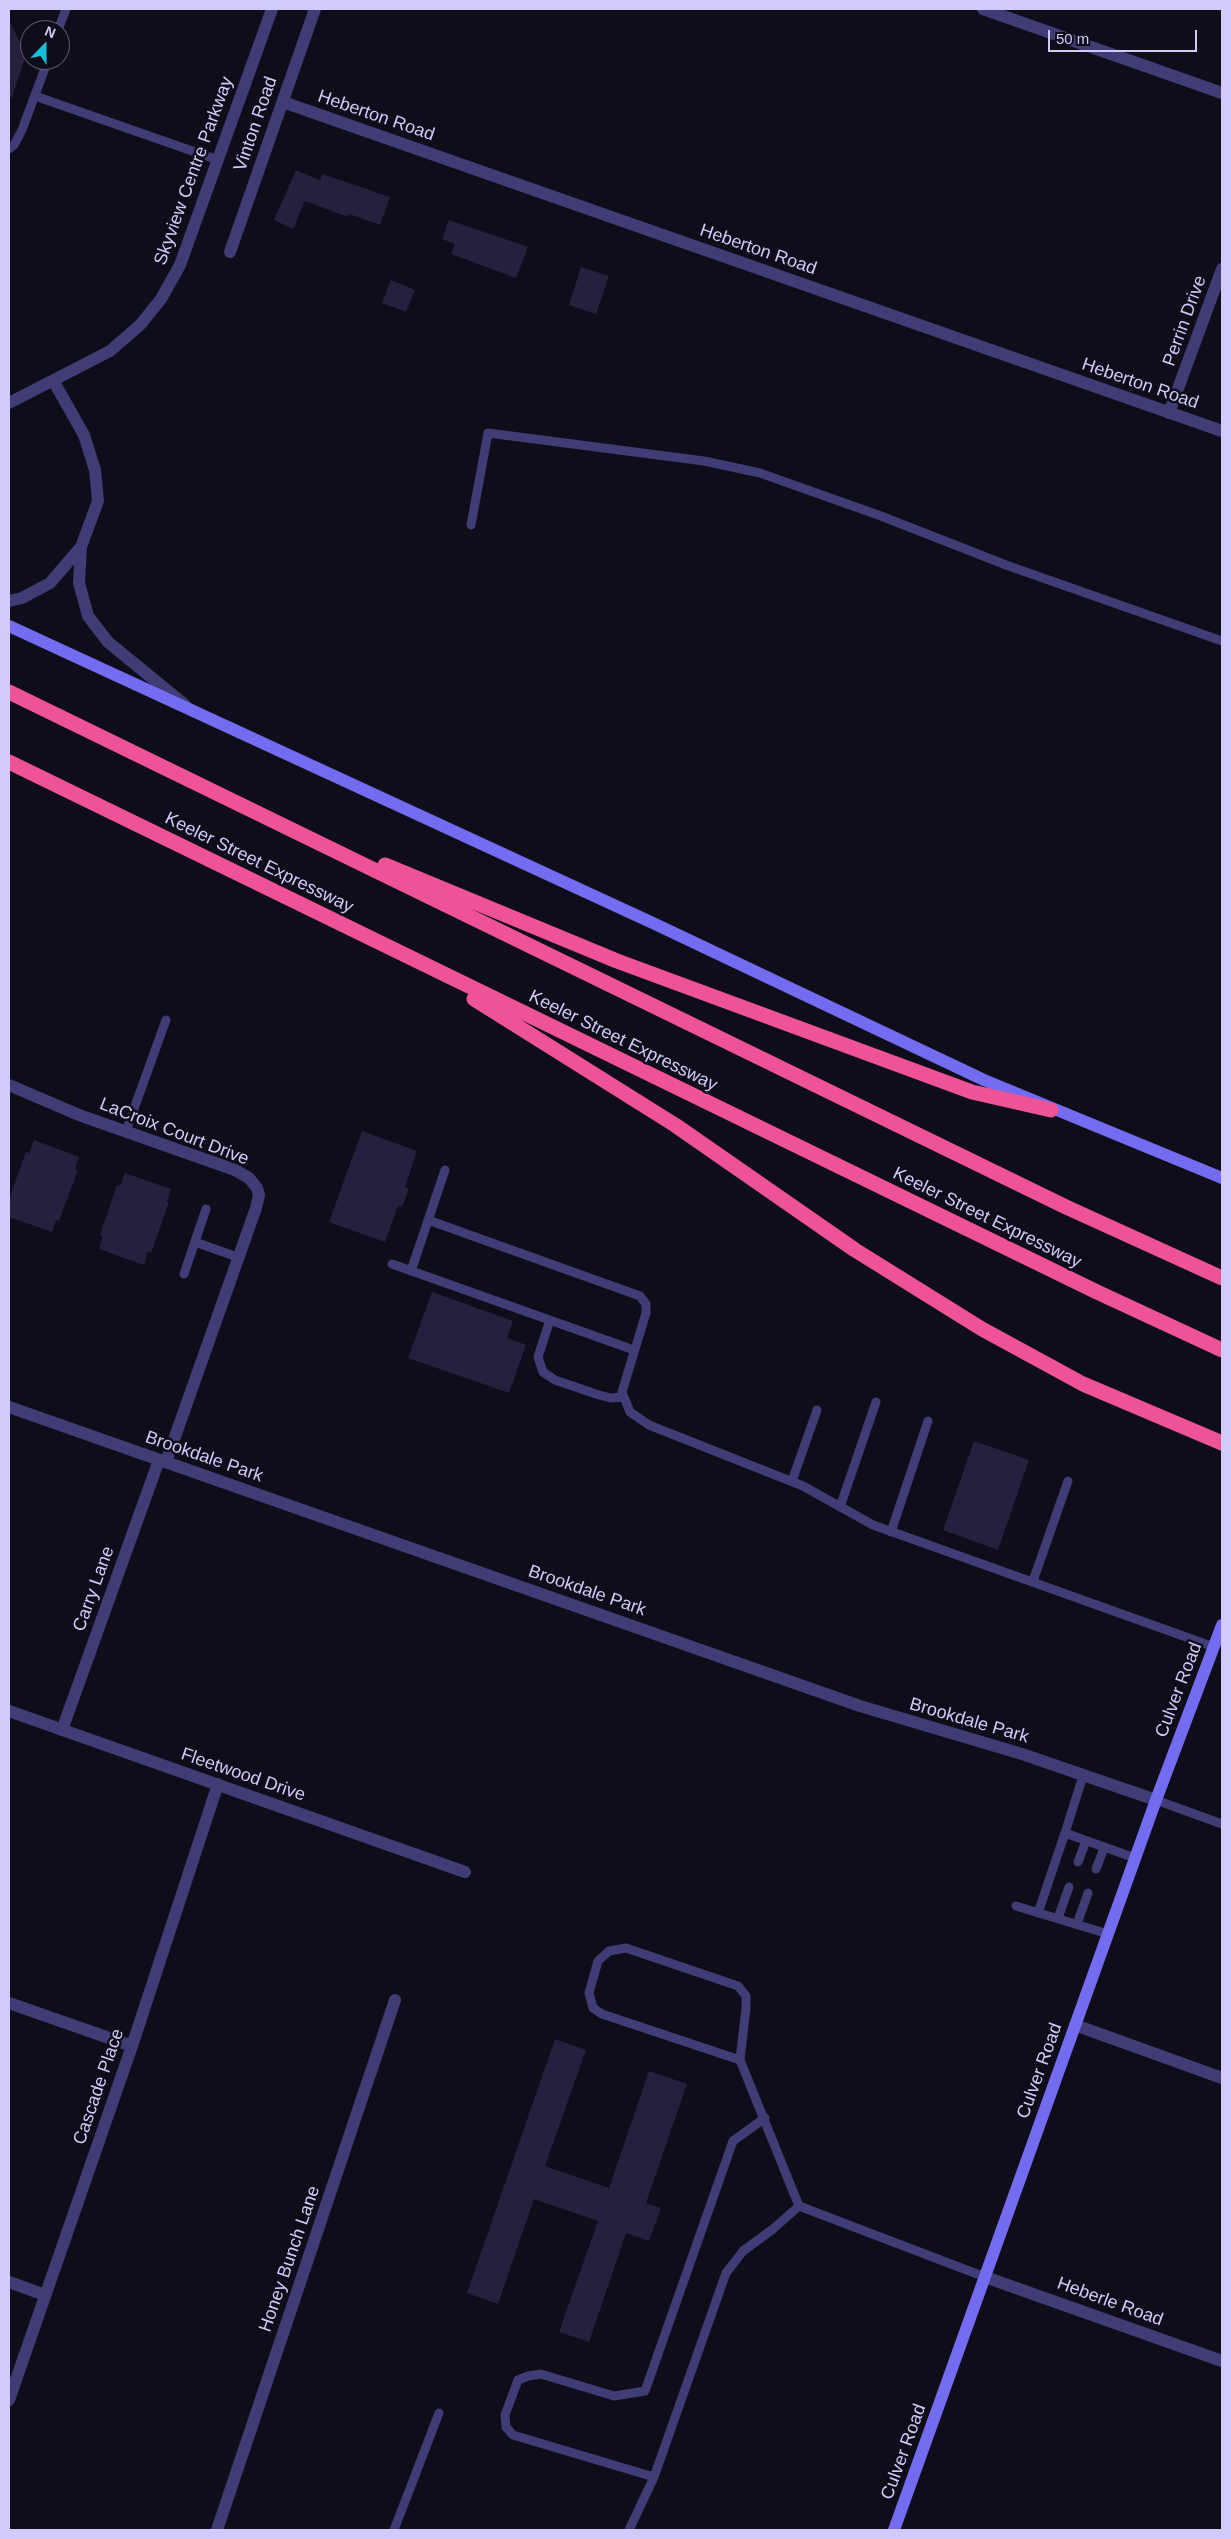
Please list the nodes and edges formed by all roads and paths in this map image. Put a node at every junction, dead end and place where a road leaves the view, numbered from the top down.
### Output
1 (272, 9) edge
2 (315, 9) edge
3 (983, 9) edge
4 (45, 70) edge
5 (1222, 93) edge
6 (36, 96) junction
7 (283, 102) junction
8 (9, 149) edge
9 (218, 160) junction
10 (230, 252) dead end
11 (1222, 269) edge
12 (54, 382) junction
13 (9, 403) edge
14 (1170, 413) junction
15 (1222, 431) edge
16 (471, 525) dead end
17 (81, 547) junction
18 (9, 601) edge
19 (9, 626) edge
20 (1222, 641) edge
21 (9, 692) edge
22 (193, 711) junction
23 (9, 762) edge
24 (250, 809) junction
25 (378, 942) junction
26 (166, 1020) dead end
27 (9, 1085) edge
28 (1051, 1110) junction
29 (126, 1131) junction
30 (445, 1170) dead end
31 (1222, 1178) edge
32 (206, 1209) dead end
33 (428, 1220) junction
34 (195, 1242) junction
35 (240, 1258) junction
36 (392, 1264) dead end
37 (410, 1271) junction
38 (184, 1274) dead end
39 (1222, 1278) edge
40 (550, 1320) junction
41 (634, 1350) junction
42 (1222, 1350) edge
43 (623, 1398) junction
44 (876, 1402) dead end
45 (9, 1407) edge
46 (817, 1410) dead end
47 (928, 1421) dead end
48 (1222, 1443) edge
49 (162, 1461) junction
50 (792, 1481) junction
51 (1068, 1481) dead end
52 (840, 1507) junction
53 (891, 1532) junction
54 (1033, 1581) junction
55 (1222, 1625) edge
56 (1214, 1647) junction
57 (9, 1711) edge
58 (62, 1730) junction
59 (1083, 1776) junction
60 (218, 1784) junction
61 (1156, 1800) junction
62 (1222, 1824) edge
63 (1065, 1833) junction
64 (1086, 1841) junction
65 (1104, 1848) junction
66 (1135, 1858) junction
67 (1078, 1862) dead end
68 (1096, 1869) dead end
69 (465, 1872) dead end
70 (1069, 1887) dead end
71 (1088, 1893) dead end
72 (1016, 1906) dead end
73 (1038, 1913) junction
74 (1058, 1918) junction
75 (1077, 1924) junction
76 (1108, 1934) junction
77 (395, 2000) dead end
78 (9, 2003) edge
79 (1075, 2025) junction
80 (132, 2046) junction
81 (740, 2060) junction
82 (1222, 2078) edge
83 (765, 2118) junction
84 (799, 2206) junction
85 (985, 2277) junction
86 (9, 2282) edge
87 (45, 2295) junction
88 (1222, 2361) edge
89 (9, 2400) edge
90 (439, 2413) dead end
91 (654, 2477) junction
92 (217, 2530) edge
93 (394, 2530) edge
94 (629, 2530) edge
95 (895, 2530) edge

1 - 9 street, Skyview Centre Parkway
2 - 7 street, Vinton Road
3 - 5 street
4 - 6 lane
6 - 8 lane
6 - 9 lane
7 - 10 street, Vinton Road
7 - 14 street, Heberton Road
9 - 12 street, Skyview Centre Parkway
11 - 14 street, Perrin Drive
12 - 13 street, Skyview Centre Parkway
12 - 17 street
14 - 15 street, Heberton Road
16 - 20 lane
17 - 18 street
17 - 22 street
19 - 22 main road
21 - 24 highway
22 - 28 main road
23 - 25 highway, Keeler Street Expressway
24 - 28 highway
24 - 39 highway
25 - 42 highway, Keeler Street Expressway
25 - 48 highway
26 - 29 lane
27 - 29 street, LaCroix Court Drive
28 - 31 main road
29 - 35 street, LaCroix Court Drive
30 - 33 lane
32 - 34 lane
33 - 37 lane
33 - 41 lane
34 - 35 lane
34 - 38 lane
35 - 49 street, Carry Lane
36 - 37 lane
37 - 40 lane
40 - 41 lane
40 - 43 lane
41 - 43 lane
43 - 50 lane
44 - 52 lane
45 - 49 street, Brookdale Park
46 - 50 lane
47 - 53 lane
49 - 58 street, Carry Lane
49 - 59 street, Brookdale Park
50 - 52 lane
51 - 54 lane
52 - 53 lane
53 - 54 lane
54 - 56 lane
55 - 56 main road, Culver Road
56 - 61 main road, Culver Road
57 - 58 street, Fleetwood Drive
58 - 60 street, Fleetwood Drive
59 - 61 street, Brookdale Park
59 - 63 lane
60 - 69 street, Fleetwood Drive
60 - 80 street, Cascade Place
61 - 62 lane
61 - 66 main road, Culver Road
63 - 64 lane
63 - 73 lane
64 - 65 lane
64 - 67 lane
65 - 66 lane
65 - 68 lane
66 - 76 main road, Culver Road
70 - 74 lane
71 - 75 lane
72 - 73 lane
73 - 74 lane
74 - 75 lane
75 - 76 lane
76 - 79 main road, Culver Road
77 - 92 street, Honey Bunch Lane
78 - 80 street
79 - 82 street
79 - 85 main road, Culver Road
80 - 87 street, Cascade Place
81 - 81 lane
81 - 83 lane
83 - 84 lane
83 - 91 lane
84 - 85 lane
84 - 91 lane
85 - 88 street, Heberle Road
85 - 95 main road, Culver Road
86 - 87 street
87 - 89 street, Cascade Place
90 - 93 lane
91 - 94 lane

